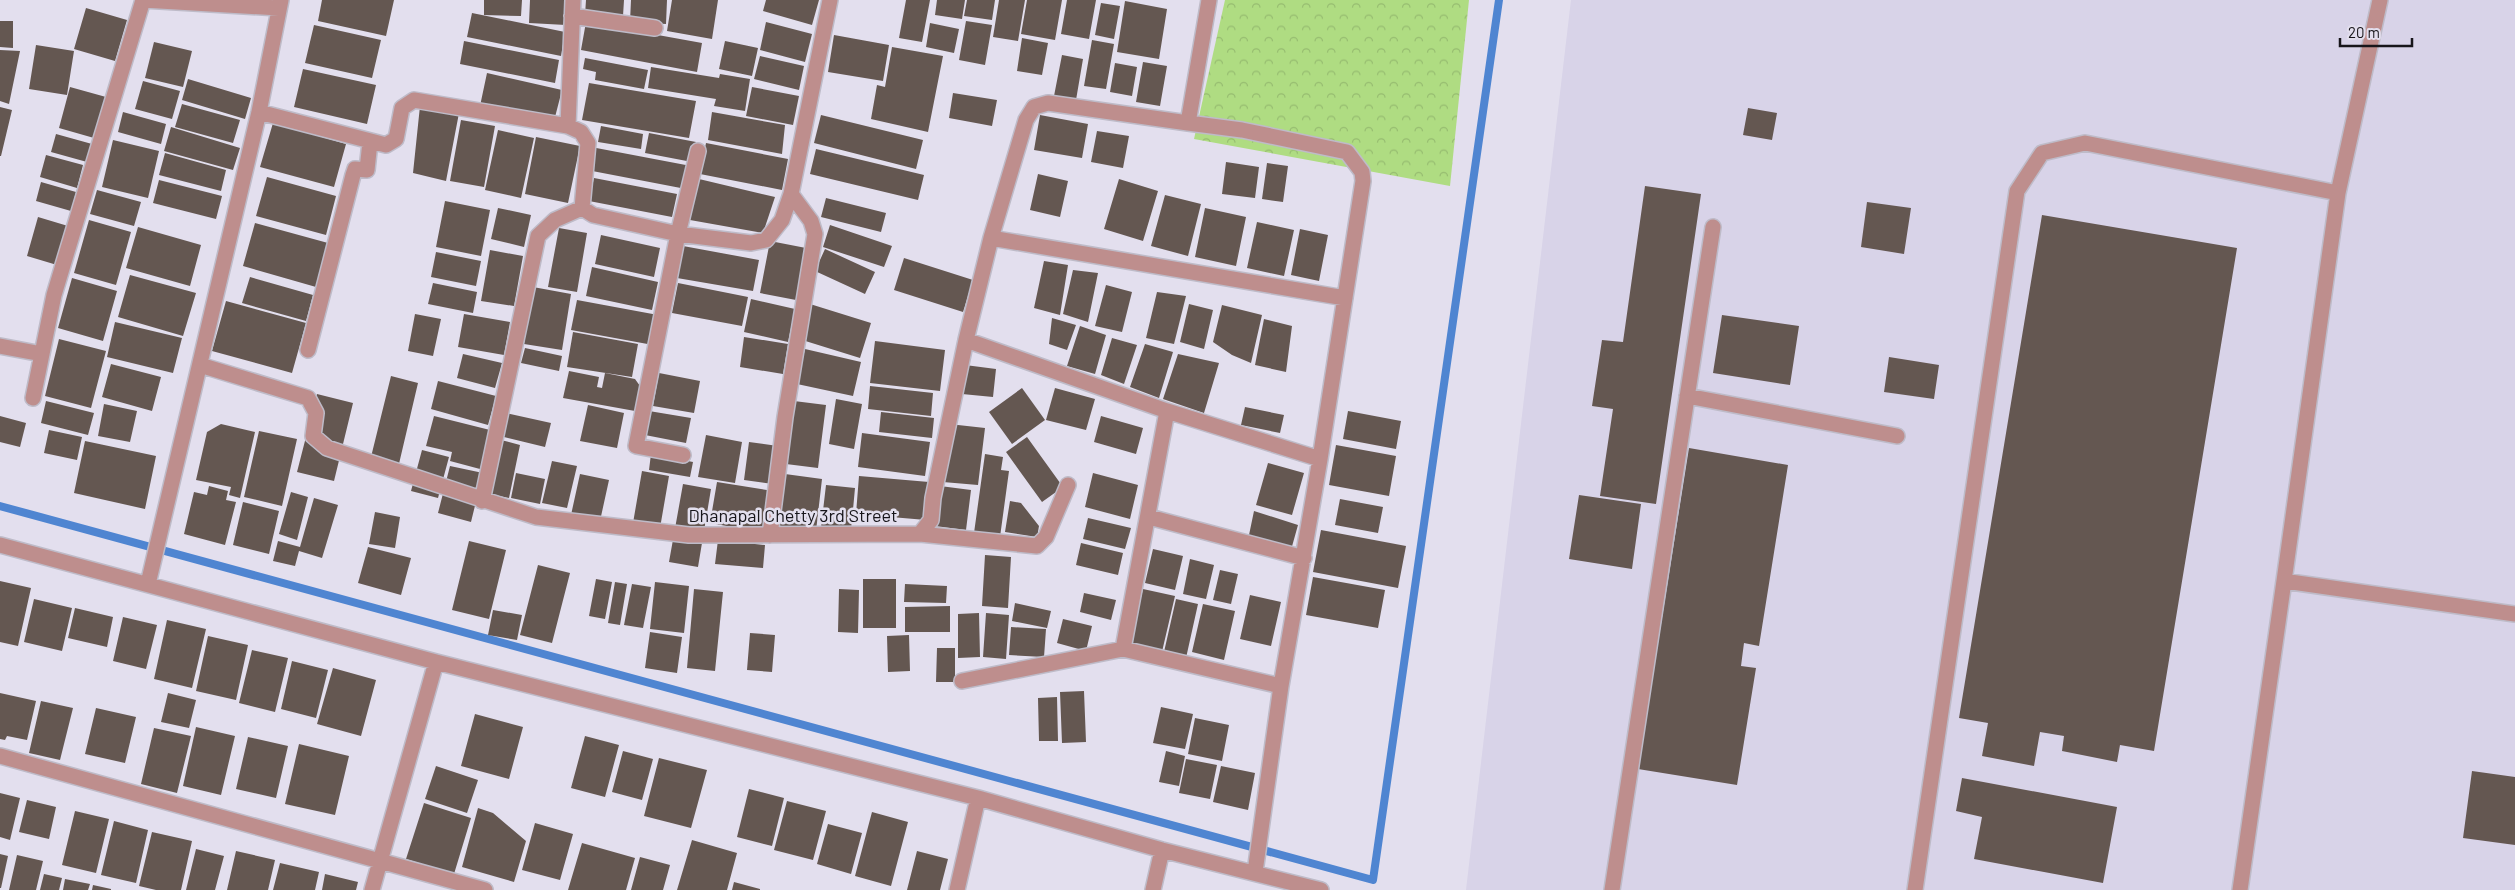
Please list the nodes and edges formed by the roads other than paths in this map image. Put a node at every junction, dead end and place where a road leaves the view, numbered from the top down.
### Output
1 (143, 0) edge
2 (573, 0) edge
3 (830, 0) edge
4 (1209, 0) edge
5 (2380, 0) edge
6 (280, 4) edge
7 (572, 16) junction
8 (655, 28) dead end
9 (259, 112) junction
10 (1188, 123) junction
11 (568, 126) junction
12 (370, 142) junction
13 (698, 151) dead end
14 (2338, 193) junction
15 (792, 194) junction
16 (582, 208) junction
17 (1712, 227) dead end
18 (678, 234) junction
19 (991, 238) junction
20 (1345, 298) junction
21 (966, 340) junction
22 (0, 346) edge
23 (308, 350) dead end
24 (42, 354) junction
25 (200, 365) junction
26 (1687, 396) junction
27 (33, 398) dead end
28 (1167, 411) junction
29 (1897, 436) dead end
30 (683, 455) dead end
31 (1320, 459) junction
32 (1068, 485) dead end
33 (482, 500) junction
34 (1149, 517) junction
35 (920, 534) junction
36 (770, 535) junction
37 (0, 545) edge
38 (1304, 558) junction
39 (2284, 581) junction
40 (148, 584) junction
41 (2515, 614) edge
42 (1123, 649) junction
43 (436, 662) junction
44 (962, 681) dead end
45 (1281, 686) junction
46 (0, 756) edge
47 (978, 798) junction
48 (1162, 850) junction
49 (379, 861) junction
50 (1255, 872) junction
51 (372, 890) edge
52 (485, 890) edge
53 (957, 890) edge
54 (1153, 890) edge
55 (1321, 890) edge
56 (1612, 890) edge
57 (1915, 890) edge
58 (2240, 890) edge

1 - 6 street
1 - 24 street
2 - 7 street
3 - 15 street
4 - 10 street
5 - 14 street
6 - 9 street
7 - 8 street
7 - 11 street
9 - 12 street
9 - 25 street
10 - 19 street
10 - 20 street
11 - 12 street
11 - 16 street
12 - 23 street
13 - 18 street
14 - 39 street
14 - 57 street
15 - 18 street
15 - 36 street
16 - 18 street
16 - 33 street
17 - 26 street
18 - 30 street
19 - 20 street
19 - 21 street
20 - 31 street
21 - 28 street
21 - 35 street
22 - 24 street
24 - 27 street
25 - 33 street, Dhanapal Chetty 3rd Street
25 - 40 street
26 - 29 street
26 - 56 street
28 - 31 street
28 - 34 street
31 - 38 street
32 - 35 street, Dhanapal Chetty 3rd Street
33 - 36 street, Dhanapal Chetty 3rd Street
34 - 38 street
34 - 42 street
35 - 36 street, Dhanapal Chetty 3rd Street
37 - 40 street
38 - 45 street
39 - 41 street
39 - 58 street
40 - 43 street
42 - 44 street
42 - 45 street
43 - 47 street
43 - 49 street
45 - 50 street
46 - 49 street
47 - 48 street
47 - 53 street
48 - 50 street
48 - 54 street
49 - 51 street
49 - 52 street
50 - 55 street

